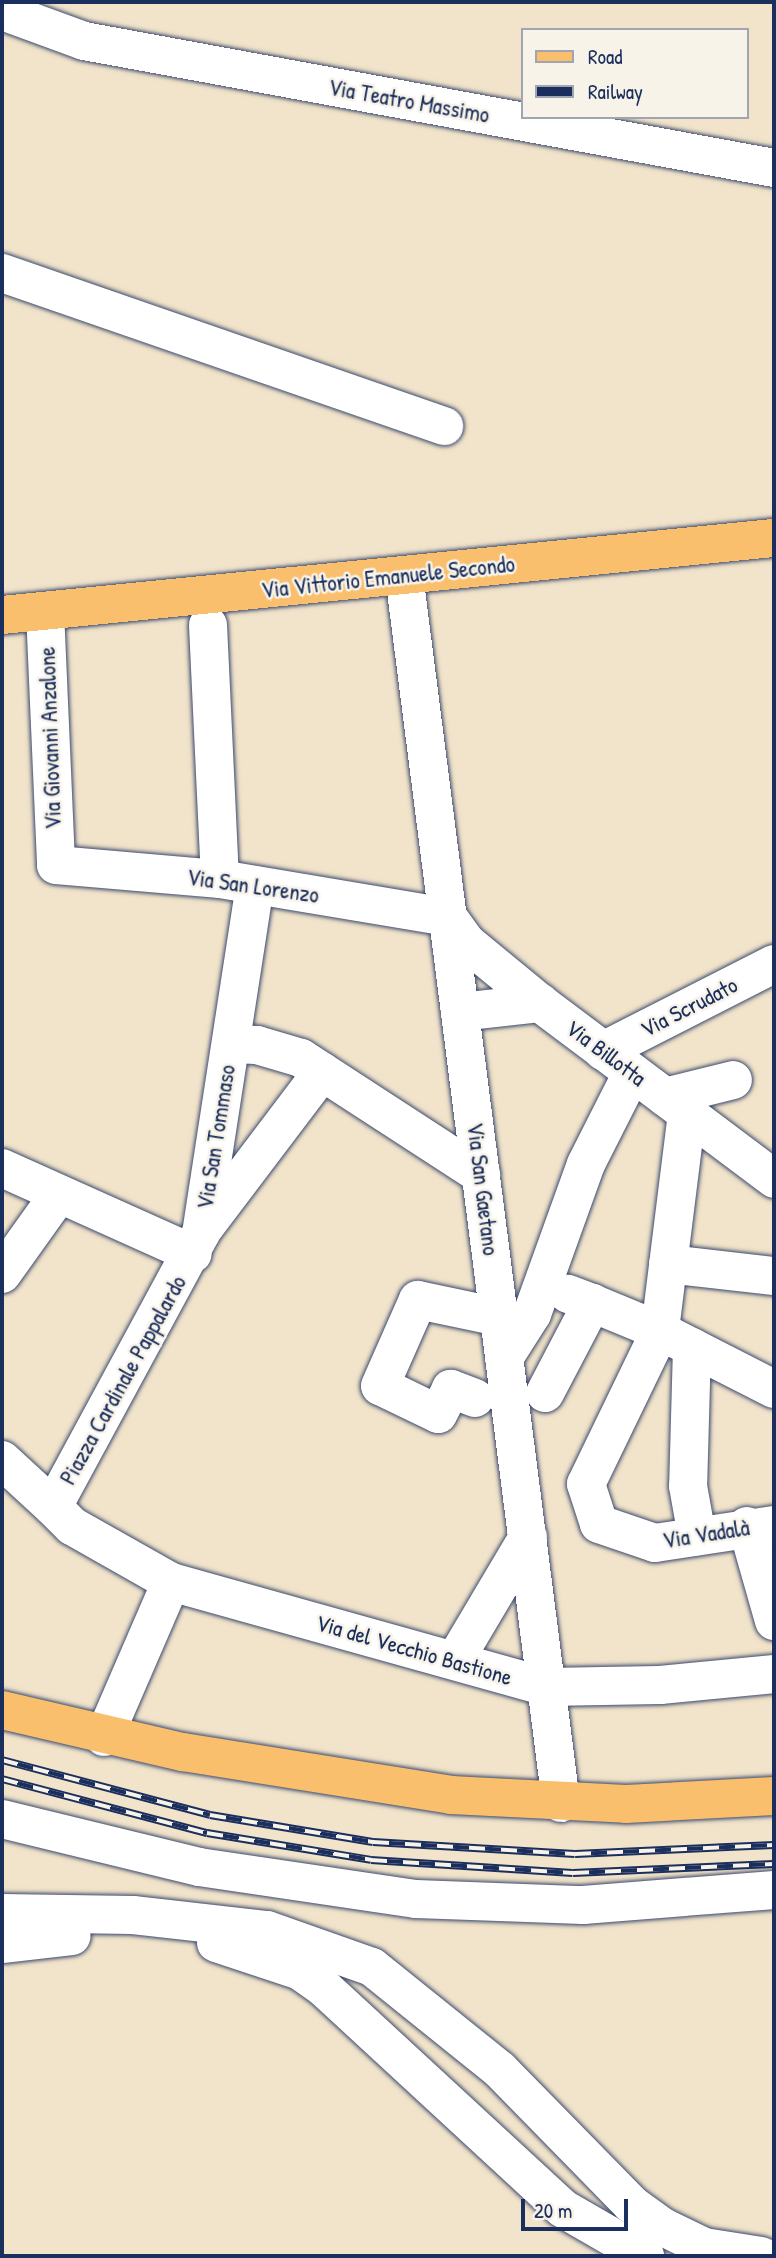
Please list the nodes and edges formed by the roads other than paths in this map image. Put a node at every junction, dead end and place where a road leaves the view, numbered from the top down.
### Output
1 (2, 11) edge
2 (774, 168) edge
3 (2, 273) edge
4 (444, 426) dead end
5 (774, 538) edge
6 (404, 575) junction
7 (45, 611) junction
8 (2, 615) edge
9 (208, 625) dead end
10 (56, 865) joint
11 (237, 882) junction
12 (448, 917) junction
13 (774, 964) edge
14 (540, 1003) junction
15 (460, 1012) junction
16 (231, 1044) junction
17 (618, 1062) junction
18 (322, 1072) junction
19 (733, 1080) dead end
20 (676, 1105) junction
21 (481, 1175) junction
22 (774, 1179) edge
23 (30, 1181) edge
24 (197, 1243) junction
25 (669, 1252) junction
26 (2, 1274) edge
27 (774, 1276) edge
28 (542, 1283) junction
29 (592, 1303) junction
30 (499, 1317) junction
31 (676, 1339) junction
32 (504, 1357) junction
33 (774, 1389) edge
34 (545, 1393) dead end
35 (475, 1398) dead end
36 (2, 1460) edge
37 (62, 1516) junction
38 (760, 1525) edge
39 (697, 1536) junction
40 (527, 1538) junction
41 (171, 1582) junction
42 (774, 1621) edge
43 (455, 1660) junction
44 (774, 1674) edge
45 (546, 1687) junction
46 (2, 1710) edge
47 (104, 1737) junction
48 (774, 1796) edge
49 (561, 1803) junction
50 (2, 1819) edge
51 (774, 1890) edge
52 (2, 1913) edge
53 (2, 1944) edge
54 (645, 2256) edge
55 (761, 2256) edge

1 - 2 street, Via Teatro Massimo
3 - 4 street
5 - 6 main road, Via Vittorio Emanuele Secondo
6 - 7 main road, Via Vittorio Emanuele Secondo
6 - 12 street, Via San Gaetano
7 - 8 main road, Via Vittorio Emanuele Secondo
7 - 10 street, Via Giovanni Anzalone
9 - 11 street, Via San Tommaso
10 - 11 street, Via San Lorenzo
11 - 12 street, Via San Lorenzo
11 - 16 street, Via San Tommaso
12 - 14 street, Via Billotta
12 - 15 street, Via San Gaetano
13 - 17 street, Via Scrudato
14 - 15 street
14 - 17 street, Via Billotta
15 - 21 street, Via San Gaetano
16 - 18 street
16 - 24 street, Via San Tommaso
17 - 20 street, Via Billotta
17 - 28 street
18 - 21 street
18 - 24 street, Via San Tommaso
19 - 20 street
20 - 22 street, Via Billotta
20 - 25 street
21 - 30 street, Via San Gaetano
23 - 24 street, Piazza Cardinale Pappalardo
23 - 26 street, Piazza Cardinale Pappalardo
24 - 37 street, Piazza Cardinale Pappalardo
25 - 27 street
25 - 31 street
28 - 29 street
28 - 32 street
29 - 31 street
29 - 34 street
30 - 32 street, Via San Gaetano
30 - 35 street
31 - 33 street
31 - 39 street
31 - 39 street, Via Vadalà
32 - 40 street, Via San Gaetano
36 - 37 street, Piazza Cardinale Pappalardo
37 - 41 street, Via del Vecchio Bastione
38 - 39 street, Via Vadalà
38 - 42 street
40 - 43 street
40 - 45 street, Via San Gaetano
41 - 43 street, Via del Vecchio Bastione
41 - 47 street
43 - 45 street, Via del Vecchio Bastione
44 - 45 street, Via del Vecchio Bastione
45 - 49 street, Via San Gaetano
46 - 47 main road
47 - 49 main road
48 - 49 main road
50 - 51 street
52 - 55 street
53 - 54 street

